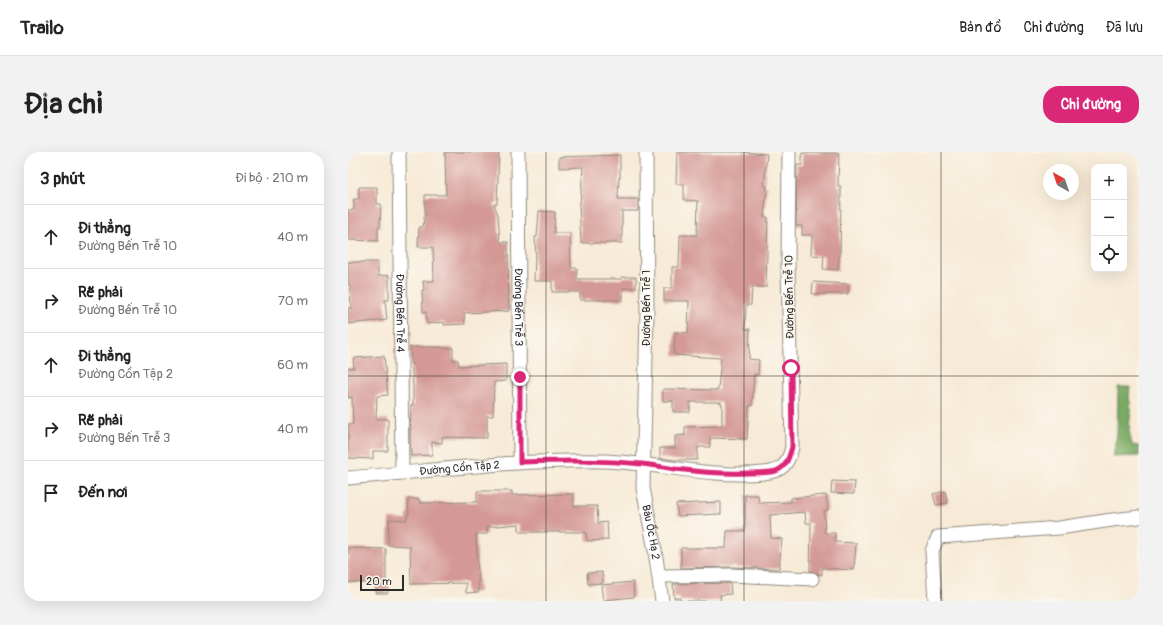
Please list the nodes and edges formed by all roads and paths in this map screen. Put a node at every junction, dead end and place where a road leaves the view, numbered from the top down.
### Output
1 (399, 152) edge
2 (518, 152) edge
3 (646, 152) edge
4 (788, 152) edge
5 (520, 462) junction
6 (643, 464) junction
7 (402, 474) junction
8 (348, 478) edge
9 (1139, 517) edge
10 (659, 576) junction
11 (812, 579) dead end
12 (662, 601) edge
13 (935, 601) edge

1 - 7 street, Đường Bến Trễ 4
2 - 5 street, Đường Bến Trễ 3
3 - 6 street, Đường Bến Trễ 1
4 - 6 street, Đường Bến Trễ 10
5 - 6 street, Đường Cồn Tập 2
5 - 7 street, Đường Cồn Tập 2
6 - 10 street, Bàu Ốc Hạ 2
7 - 8 street, Đường Cồn Tập 2
9 - 13 street
10 - 11 street
10 - 12 street, Bàu Ốc Hạ 2

